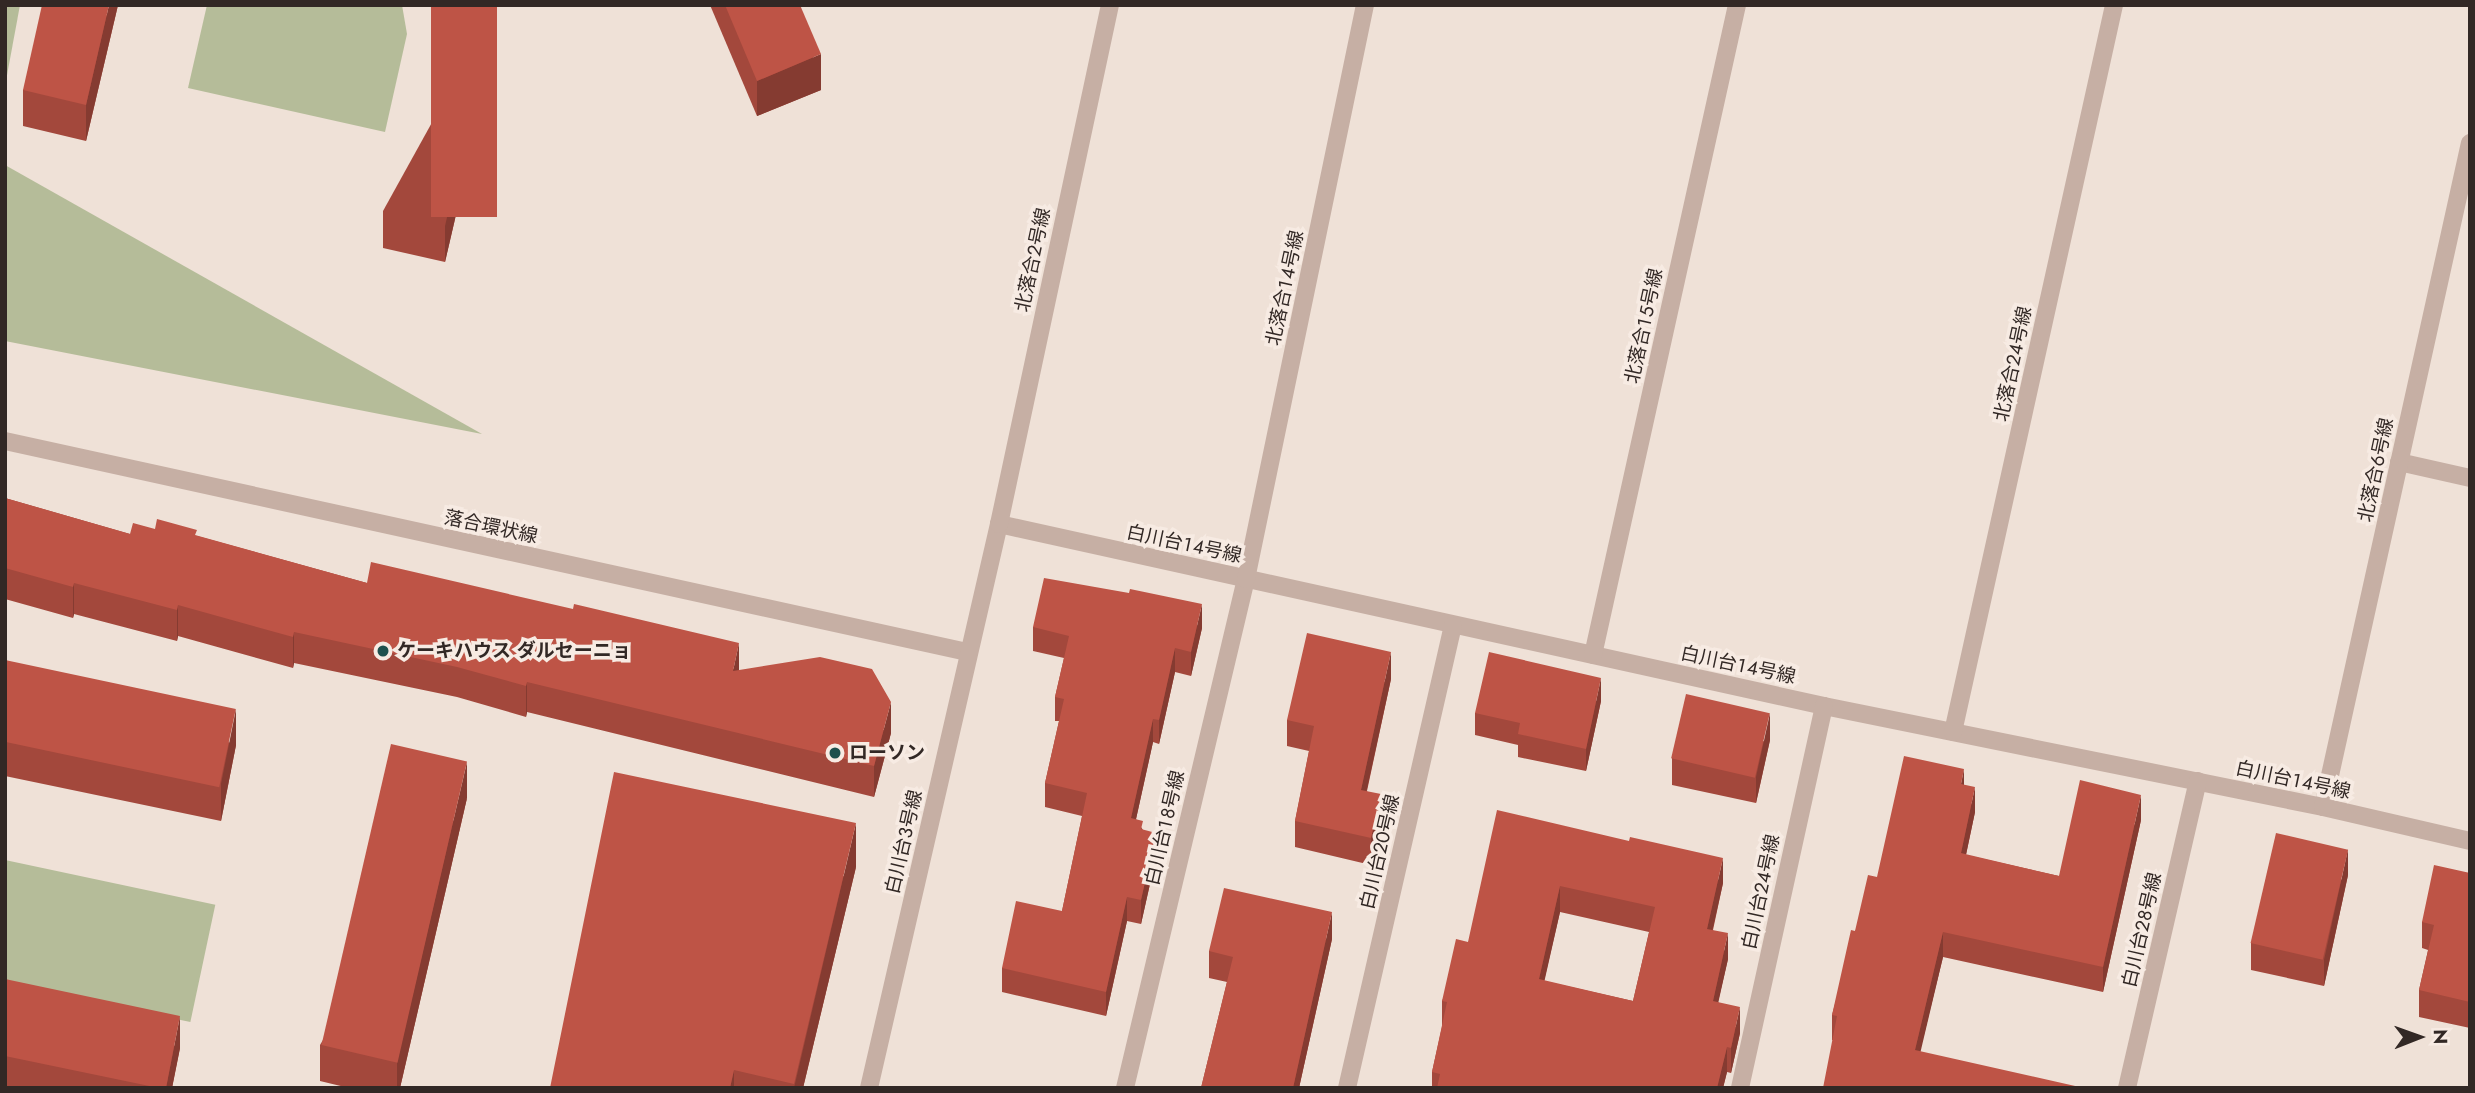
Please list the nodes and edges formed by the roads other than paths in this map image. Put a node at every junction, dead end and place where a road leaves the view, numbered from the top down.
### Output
1 (1110, 5) edge
2 (1365, 5) edge
3 (1737, 5) edge
4 (2114, 5) edge
5 (2470, 143) edge
6 (5, 441) edge
7 (2399, 462) junction
8 (2470, 478) edge
9 (999, 524) junction
10 (1246, 579) junction
11 (1453, 626) junction
12 (967, 652) junction
13 (1593, 655) junction
14 (1824, 706) junction
15 (1953, 732) junction
16 (2198, 781) junction
17 (2323, 807) junction
18 (2470, 841) edge
19 (869, 1088) edge
20 (1125, 1088) edge
21 (1347, 1088) edge
22 (1740, 1088) edge
23 (2127, 1088) edge

1 - 9 street, 北落合２号線
2 - 10 street, 北落合１４号線
3 - 13 street, 北落合１５号線
4 - 15 street, 北落合２４号線
5 - 7 street, 北落合６号線
6 - 12 street, 落合環状線
7 - 8 street
7 - 17 street, 北落合６号線
9 - 10 street, 白川台１４号線
9 - 12 street, 白川台３号線
10 - 11 street, 白川台１４号線
10 - 20 street, 白川台１８号線
11 - 13 street, 白川台１４号線
11 - 21 street, 白川台２０号線
12 - 19 street, 白川台３号線
13 - 14 street, 白川台１４号線
14 - 15 street, 白川台１４号線
14 - 22 street, 白川台２４号線
15 - 16 street, 白川台１４号線
16 - 17 street, 白川台１４号線
16 - 23 street, 白川台２８号線
17 - 18 street, 白川台１４号線

